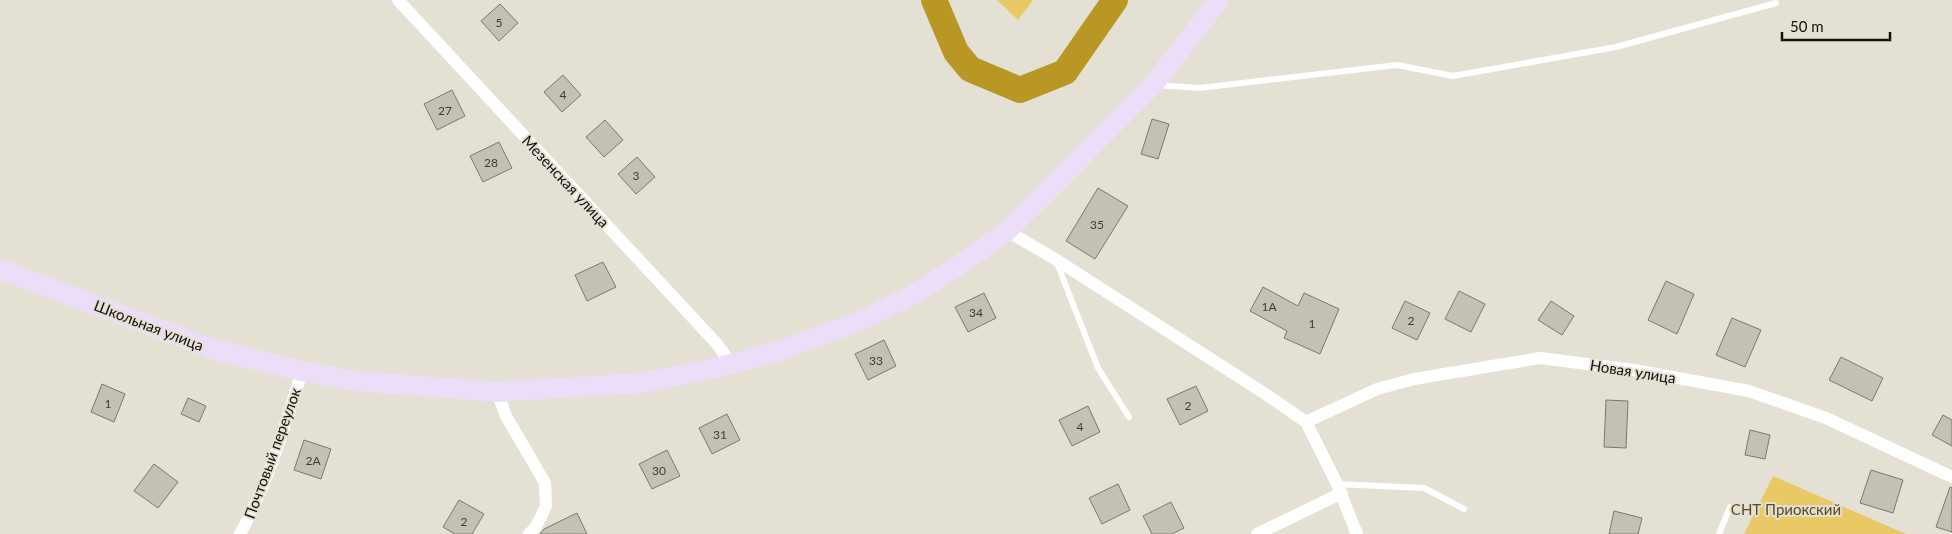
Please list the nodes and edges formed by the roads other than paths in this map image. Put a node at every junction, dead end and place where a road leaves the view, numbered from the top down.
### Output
1 (398, 0) edge
2 (1219, 0) edge
3 (1776, 3) dead end
4 (1153, 85) junction
5 (1007, 231) junction
6 (1055, 259) junction
7 (0, 269) edge
8 (730, 364) junction
9 (302, 371) junction
10 (497, 392) junction
11 (1129, 417) dead end
12 (1306, 422) junction
13 (1952, 477) edge
14 (1340, 488) junction
15 (1730, 507) dead end
16 (1464, 509) dead end
17 (240, 534) edge
18 (529, 534) edge
19 (1257, 534) edge
20 (1357, 534) edge
21 (1719, 534) edge

1 - 8 street, Мезенская улица
2 - 4 main road, Школьная улица
3 - 4 lane
4 - 5 main road, Школьная улица
5 - 6 street
5 - 8 main road, Школьная улица
6 - 11 lane
6 - 12 street
7 - 9 main road, Школьная улица
8 - 10 main road, Школьная улица
9 - 10 main road, Школьная улица
9 - 17 street, Почтовый переулок
10 - 18 street
12 - 13 street, Новая улица
12 - 14 street
14 - 16 lane
14 - 19 street
14 - 20 street
15 - 21 lane

